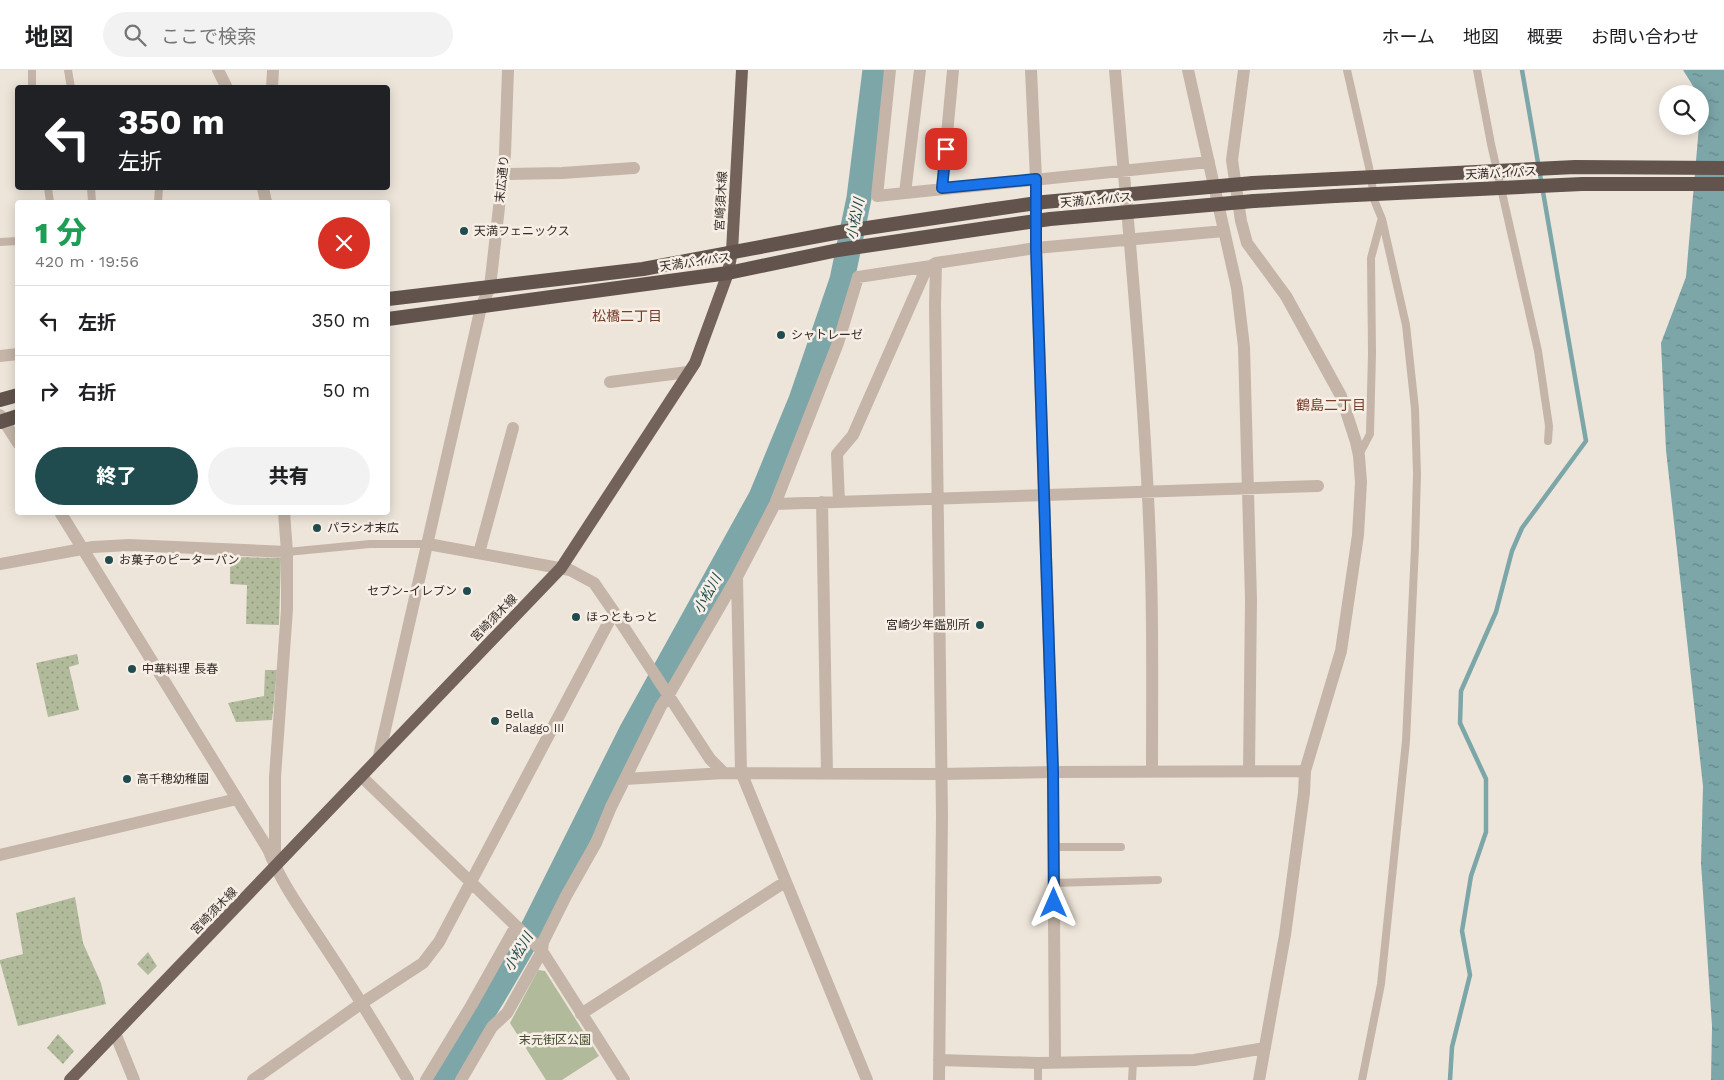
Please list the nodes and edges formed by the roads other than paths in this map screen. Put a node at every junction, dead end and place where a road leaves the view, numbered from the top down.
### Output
1 (32, 70) edge
2 (68, 70) edge
3 (218, 70) edge
4 (273, 70) edge
5 (508, 70) edge
6 (742, 70) edge
7 (890, 70) edge
8 (920, 70) edge
9 (953, 70) edge
10 (1031, 70) edge
11 (1115, 70) edge
12 (1188, 70) edge
13 (1244, 70) edge
14 (1347, 70) edge
15 (1478, 70) edge
16 (32, 85) edge
17 (70, 85) edge
18 (226, 85) edge
19 (272, 85) edge
20 (1208, 162) junction
21 (634, 168) dead end
22 (1724, 168) edge
23 (1123, 170) junction
24 (503, 174) junction
25 (1036, 179) junction
26 (1724, 184) edge
27 (942, 188) junction
28 (905, 193) junction
29 (1382, 219) junction
30 (1224, 231) junction
31 (1130, 239) junction
32 (15, 241) edge
33 (0, 242) edge
34 (1036, 248) junction
35 (732, 252) junction
36 (933, 264) junction
37 (728, 273) junction
38 (490, 287) junction
39 (390, 299) edge
40 (482, 307) junction
41 (390, 319) edge
42 (15, 354) edge
43 (0, 356) edge
44 (688, 372) junction
45 (610, 382) dead end
46 (15, 396) edge
47 (0, 400) edge
48 (15, 417) edge
49 (1, 419) edge
50 (513, 428) dead end
51 (15, 439) edge
52 (1548, 441) dead end
53 (1359, 456) junction
54 (1318, 486) dead end
55 (1249, 489) junction
56 (1147, 492) junction
57 (1044, 494) junction
58 (938, 498) junction
59 (822, 502) junction
60 (839, 502) junction
61 (775, 504) junction
62 (62, 515) edge
63 (284, 515) edge
64 (428, 544) junction
65 (82, 548) junction
66 (286, 552) junction
67 (479, 553) junction
68 (0, 564) edge
69 (561, 568) junction
70 (737, 577) junction
71 (614, 612) junction
72 (667, 694) junction
73 (380, 756) junction
74 (1305, 771) junction
75 (741, 772) junction
76 (1053, 772) junction
77 (1152, 772) junction
78 (1249, 772) junction
79 (724, 773) junction
80 (827, 774) junction
81 (941, 774) junction
82 (362, 777) junction
83 (625, 779) junction
84 (237, 799) junction
85 (1121, 846) dead end
86 (1054, 847) junction
87 (0, 856) edge
88 (275, 868) junction
89 (1158, 880) dead end
90 (471, 882) junction
91 (785, 882) junction
92 (1054, 883) junction
93 (516, 926) junction
94 (542, 951) junction
95 (362, 1003) junction
96 (581, 1014) junction
97 (115, 1034) junction
98 (1265, 1048) junction
99 (939, 1060) junction
100 (1055, 1061) junction
101 (1132, 1062) junction
102 (1038, 1063) junction
103 (70, 1080) edge
104 (134, 1080) edge
105 (253, 1080) edge
106 (408, 1080) edge
107 (426, 1080) edge
108 (461, 1080) edge
109 (624, 1080) edge
110 (867, 1080) edge
111 (939, 1080) edge
112 (1038, 1080) edge
113 (1132, 1080) edge
114 (1259, 1080) edge
115 (1362, 1080) edge

1 - 16 lane
2 - 17 lane
3 - 18 street
4 - 19 street
5 - 24 street, 末広通り
6 - 35 main road, 宮崎須木線
7 - 28 street
8 - 28 street
9 - 27 street
10 - 25 street
11 - 23 street
12 - 20 street
13 - 53 street
14 - 29 lane
15 - 52 lane
20 - 23 street
20 - 30 street
21 - 24 street
22 - 35 highway, 天満バイパス, bridge
23 - 25 street
23 - 31 street
24 - 38 street, 末広通り
25 - 27 street
25 - 34 street
26 - 37 highway, 天満バイパス, bridge
27 - 28 street
29 - 53 lane
29 - 115 lane
30 - 31 street
30 - 55 street
31 - 34 street
31 - 56 street
32 - 33 lane
34 - 36 street
34 - 57 street
35 - 37 main road, 宮崎須木線
35 - 38 highway, 天満バイパス
36 - 58 street
36 - 60 street
36 - 61 street
37 - 40 highway, 天満バイパス
37 - 44 main road, 宮崎須木線
38 - 39 highway, 天満バイパス
38 - 40 street, 末広通り
40 - 41 highway, 天満バイパス
40 - 64 street, 末広通り
42 - 43 street
44 - 45 street
44 - 69 main road, 宮崎須木線
46 - 47 highway
48 - 49 highway
49 - 51 street
50 - 67 street
53 - 74 street
54 - 55 street
55 - 56 street
55 - 78 street
56 - 57 street
56 - 77 street
57 - 58 street
57 - 76 street
58 - 60 street
58 - 81 street
59 - 60 street
59 - 61 street
59 - 80 street
61 - 70 street
62 - 65 street
63 - 66 street
64 - 66 lane
64 - 67 street
64 - 73 street, 末広通り
65 - 66 street
65 - 68 street
65 - 84 street
66 - 88 street
67 - 69 street
69 - 71 street
69 - 73 main road, 宮崎須木線
70 - 72 street
70 - 75 street
71 - 72 street
71 - 90 street
72 - 79 street
72 - 83 street
73 - 82 main road, 宮崎須木線
74 - 78 street
74 - 98 street
75 - 79 street
75 - 80 street
75 - 91 street
76 - 77 street
76 - 81 street
76 - 86 street
77 - 78 street
79 - 83 street
80 - 81 street
81 - 99 street
82 - 88 main road, 宮崎須木線
82 - 90 street
83 - 94 street
84 - 87 street
84 - 88 street
85 - 86 lane
86 - 92 street
88 - 95 street
88 - 97 main road, 宮崎須木線
89 - 92 lane
90 - 93 street
90 - 95 street
91 - 96 street
91 - 110 street
92 - 100 street
93 - 94 street
93 - 107 street
94 - 96 street
94 - 108 street
95 - 105 street
95 - 106 street
96 - 109 street
97 - 103 main road, 宮崎須木線
97 - 104 street
98 - 101 street
98 - 114 street
99 - 102 street
99 - 111 street
100 - 101 street
100 - 102 street
101 - 113 lane
102 - 112 lane

